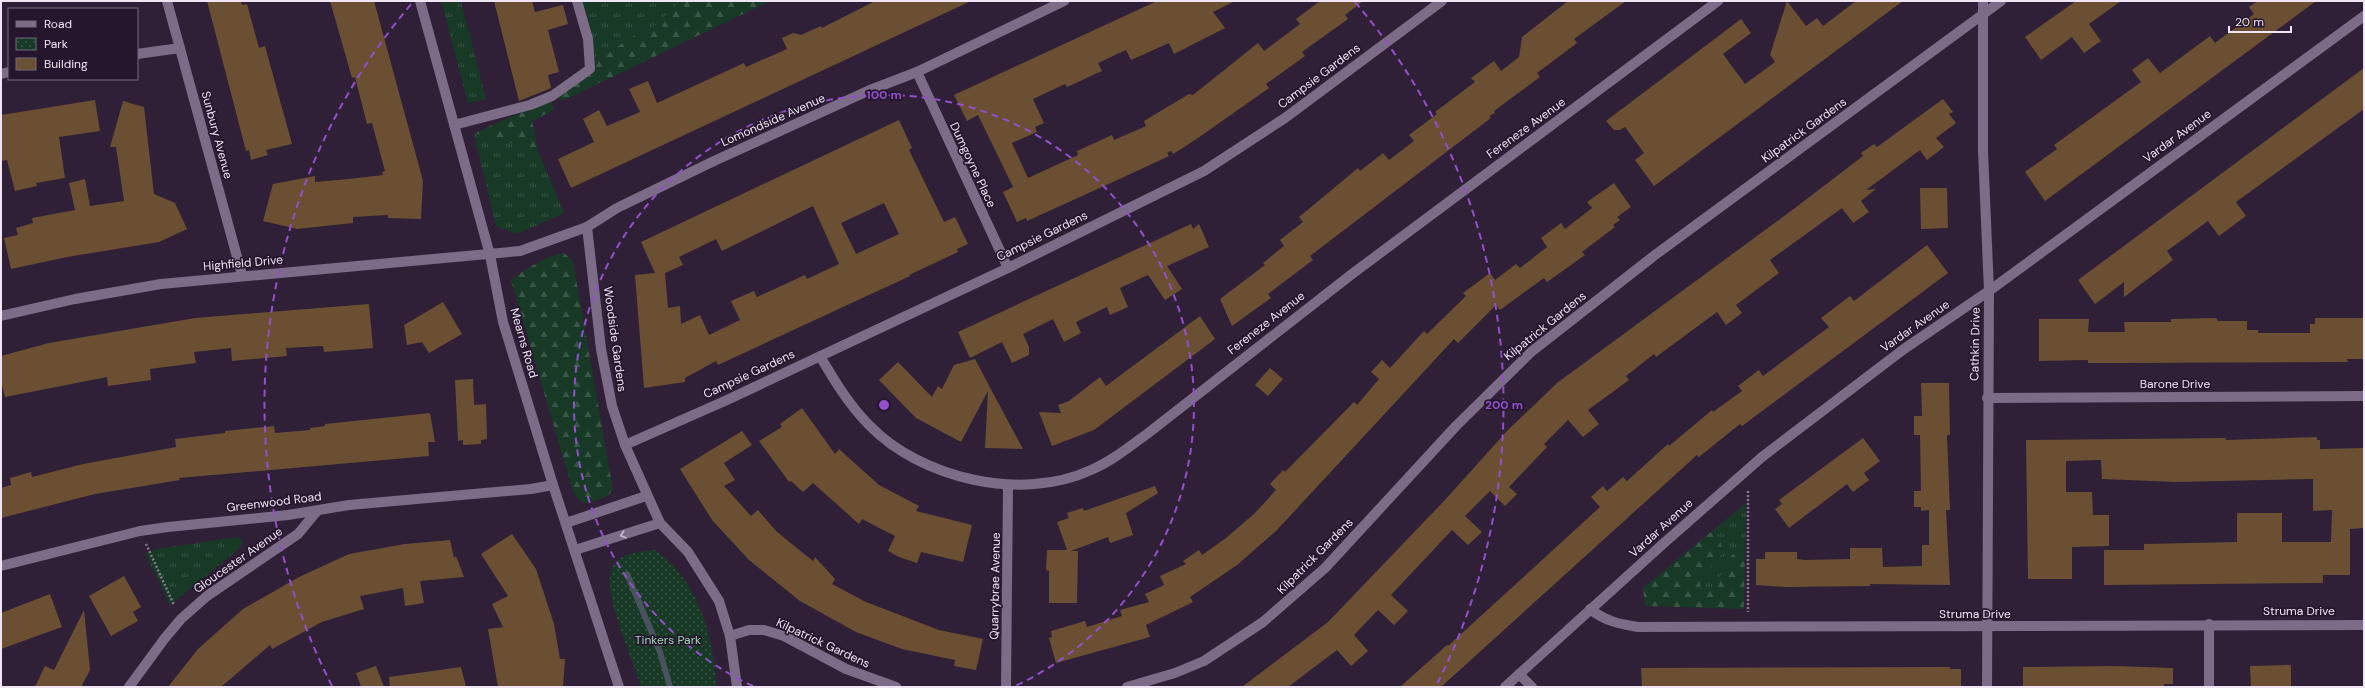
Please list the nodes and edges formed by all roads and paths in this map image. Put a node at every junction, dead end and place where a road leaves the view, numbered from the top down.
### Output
1 (167, 1) edge
2 (420, 1) edge
3 (577, 1) edge
4 (1064, 1) edge
5 (1442, 1) edge
6 (1718, 1) edge
7 (1983, 1) edge
8 (2001, 1) edge
9 (1983, 14) junction
10 (2364, 16) edge
11 (180, 48) junction
12 (138, 54) edge
13 (917, 72) junction
14 (454, 125) junction
15 (587, 227) junction
16 (490, 255) junction
17 (1008, 268) junction
18 (242, 275) junction
19 (1989, 292) junction
20 (1, 316) edge
21 (820, 356) junction
22 (2364, 396) edge
23 (1987, 398) junction
24 (625, 445) junction
25 (1746, 470) junction
26 (553, 485) junction
27 (1008, 486) junction
28 (646, 496) junction
29 (317, 511) junction
30 (566, 523) junction
31 (660, 523) junction
32 (140, 531) junction
33 (575, 550) junction
34 (1, 566) edge
35 (1590, 609) junction
36 (181, 619) junction
37 (2209, 624) junction
38 (2364, 625) edge
39 (1748, 626) junction
40 (1986, 627) junction
41 (730, 636) junction
42 (1519, 674) junction
43 (130, 687) edge
44 (619, 687) edge
45 (737, 687) edge
46 (896, 687) edge
47 (1006, 687) edge
48 (1127, 687) edge
49 (1505, 687) edge
50 (1532, 687) edge
51 (1987, 687) edge
52 (2209, 687) edge

1 - 11 street, Sunbury Avenue
2 - 14 street, Mearns Road
3 - 14 street
4 - 13 street, Lomondside Avenue
5 - 17 street, Campsie Gardens
6 - 27 street, Fereneze Avenue
7 - 9 street, Cathkin Drive
8 - 9 street, Kilpatrick Gardens
9 - 19 street, Cathkin Drive
9 - 48 street, Kilpatrick Gardens
10 - 19 street, Vardar Avenue
11 - 12 street
11 - 18 street, Sunbury Avenue
13 - 15 street, Lomondside Avenue
13 - 17 street, Dumgoyne Place
14 - 16 street, Mearns Road
15 - 16 street, Lomondside Avenue
15 - 24 street, Woodside Gardens
16 - 18 street, Highfield Drive
16 - 26 street, Mearns Road
17 - 21 street, Campsie Gardens
18 - 20 street, Highfield Drive
19 - 23 street, Cathkin Drive
19 - 25 street, Vardar Avenue
21 - 24 street, Campsie Gardens
21 - 27 street, Fereneze Avenue
22 - 23 street, Barone Drive
23 - 40 street, Cathkin Drive
24 - 28 street, Woodside Gardens
25 - 35 street, Vardar Avenue
25 - 39 path
26 - 29 street, Greenwood Road
26 - 30 street, Mearns Road
27 - 47 street, Quarrybrae Avenue
28 - 30 street
28 - 31 street
29 - 32 street, Greenwood Road
29 - 36 street, Gloucester Avenue
30 - 33 street, Mearns Road
31 -> 33 street
31 - 41 street
32 - 34 street, Greenwood Road
32 - 36 path
33 - 44 street, Mearns Road
35 - 39 street, Struma Drive
35 - 42 street, Vardar Avenue
36 - 43 street, Gloucester Avenue
37 - 38 street, Struma Drive
37 - 40 street, Struma Drive
37 - 52 street
39 - 40 street, Struma Drive
40 - 51 street, Cathkin Drive
41 - 45 street
41 - 46 street, Kilpatrick Gardens
42 - 49 street, Vardar Avenue
42 - 50 street

